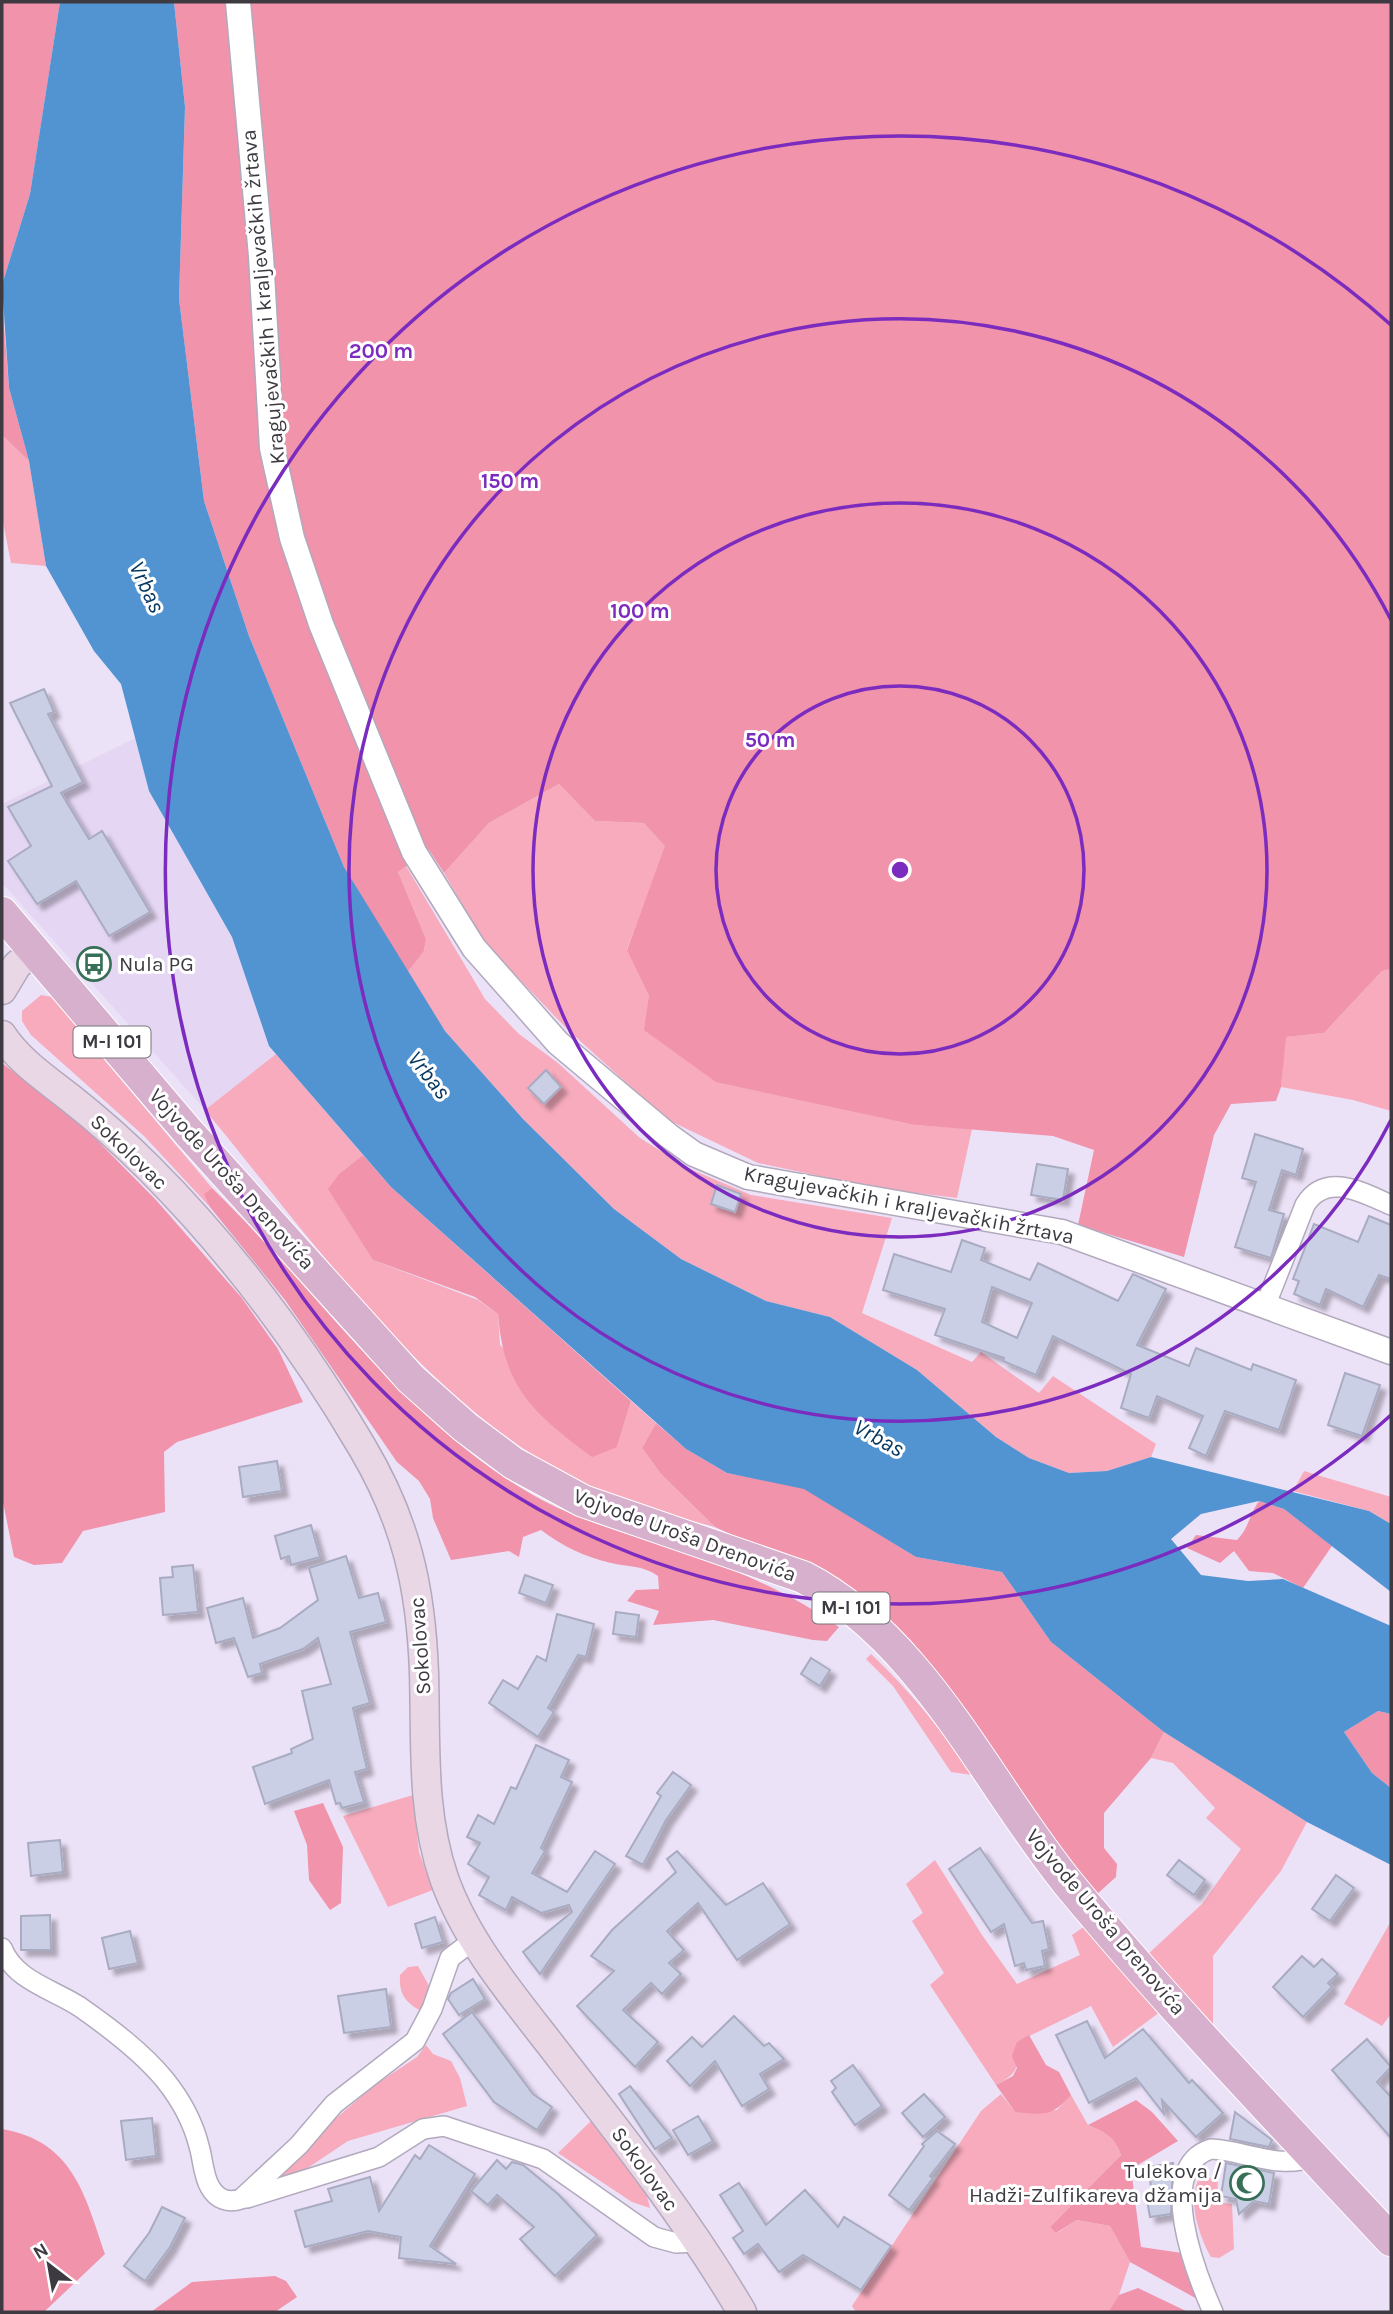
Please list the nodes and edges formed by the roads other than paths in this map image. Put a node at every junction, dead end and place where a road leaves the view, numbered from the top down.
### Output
1 (238, 2) edge
2 (2, 913) edge
3 (34, 951) junction
4 (2, 990) edge
5 (2, 1035) edge
6 (1391, 1205) edge
7 (1266, 1304) junction
8 (1391, 1352) edge
9 (475, 1939) junction
10 (2, 1948) edge
11 (1313, 2156) junction
12 (241, 2199) junction
13 (1391, 2240) edge
14 (697, 2242) junction
15 (742, 2312) edge
16 (1213, 2312) edge

1 - 7 street, Kragujevačkih i kraljevačkih žrtava
2 - 3 main road, M-I 101
3 - 4 main road
3 - 11 main road, Vojvode Uroša Drenovića / M-I 101
5 - 9 main road, Sokolovac
6 - 7 street
7 - 8 street, Kragujevačkih i kraljevačkih žrtava
9 - 12 street
9 - 14 main road, Sokolovac
10 - 12 street
11 - 13 main road, Vojvode Uroša Drenovića / M-I 101
11 - 16 street
12 - 14 street
14 - 15 main road, Sokolovac

